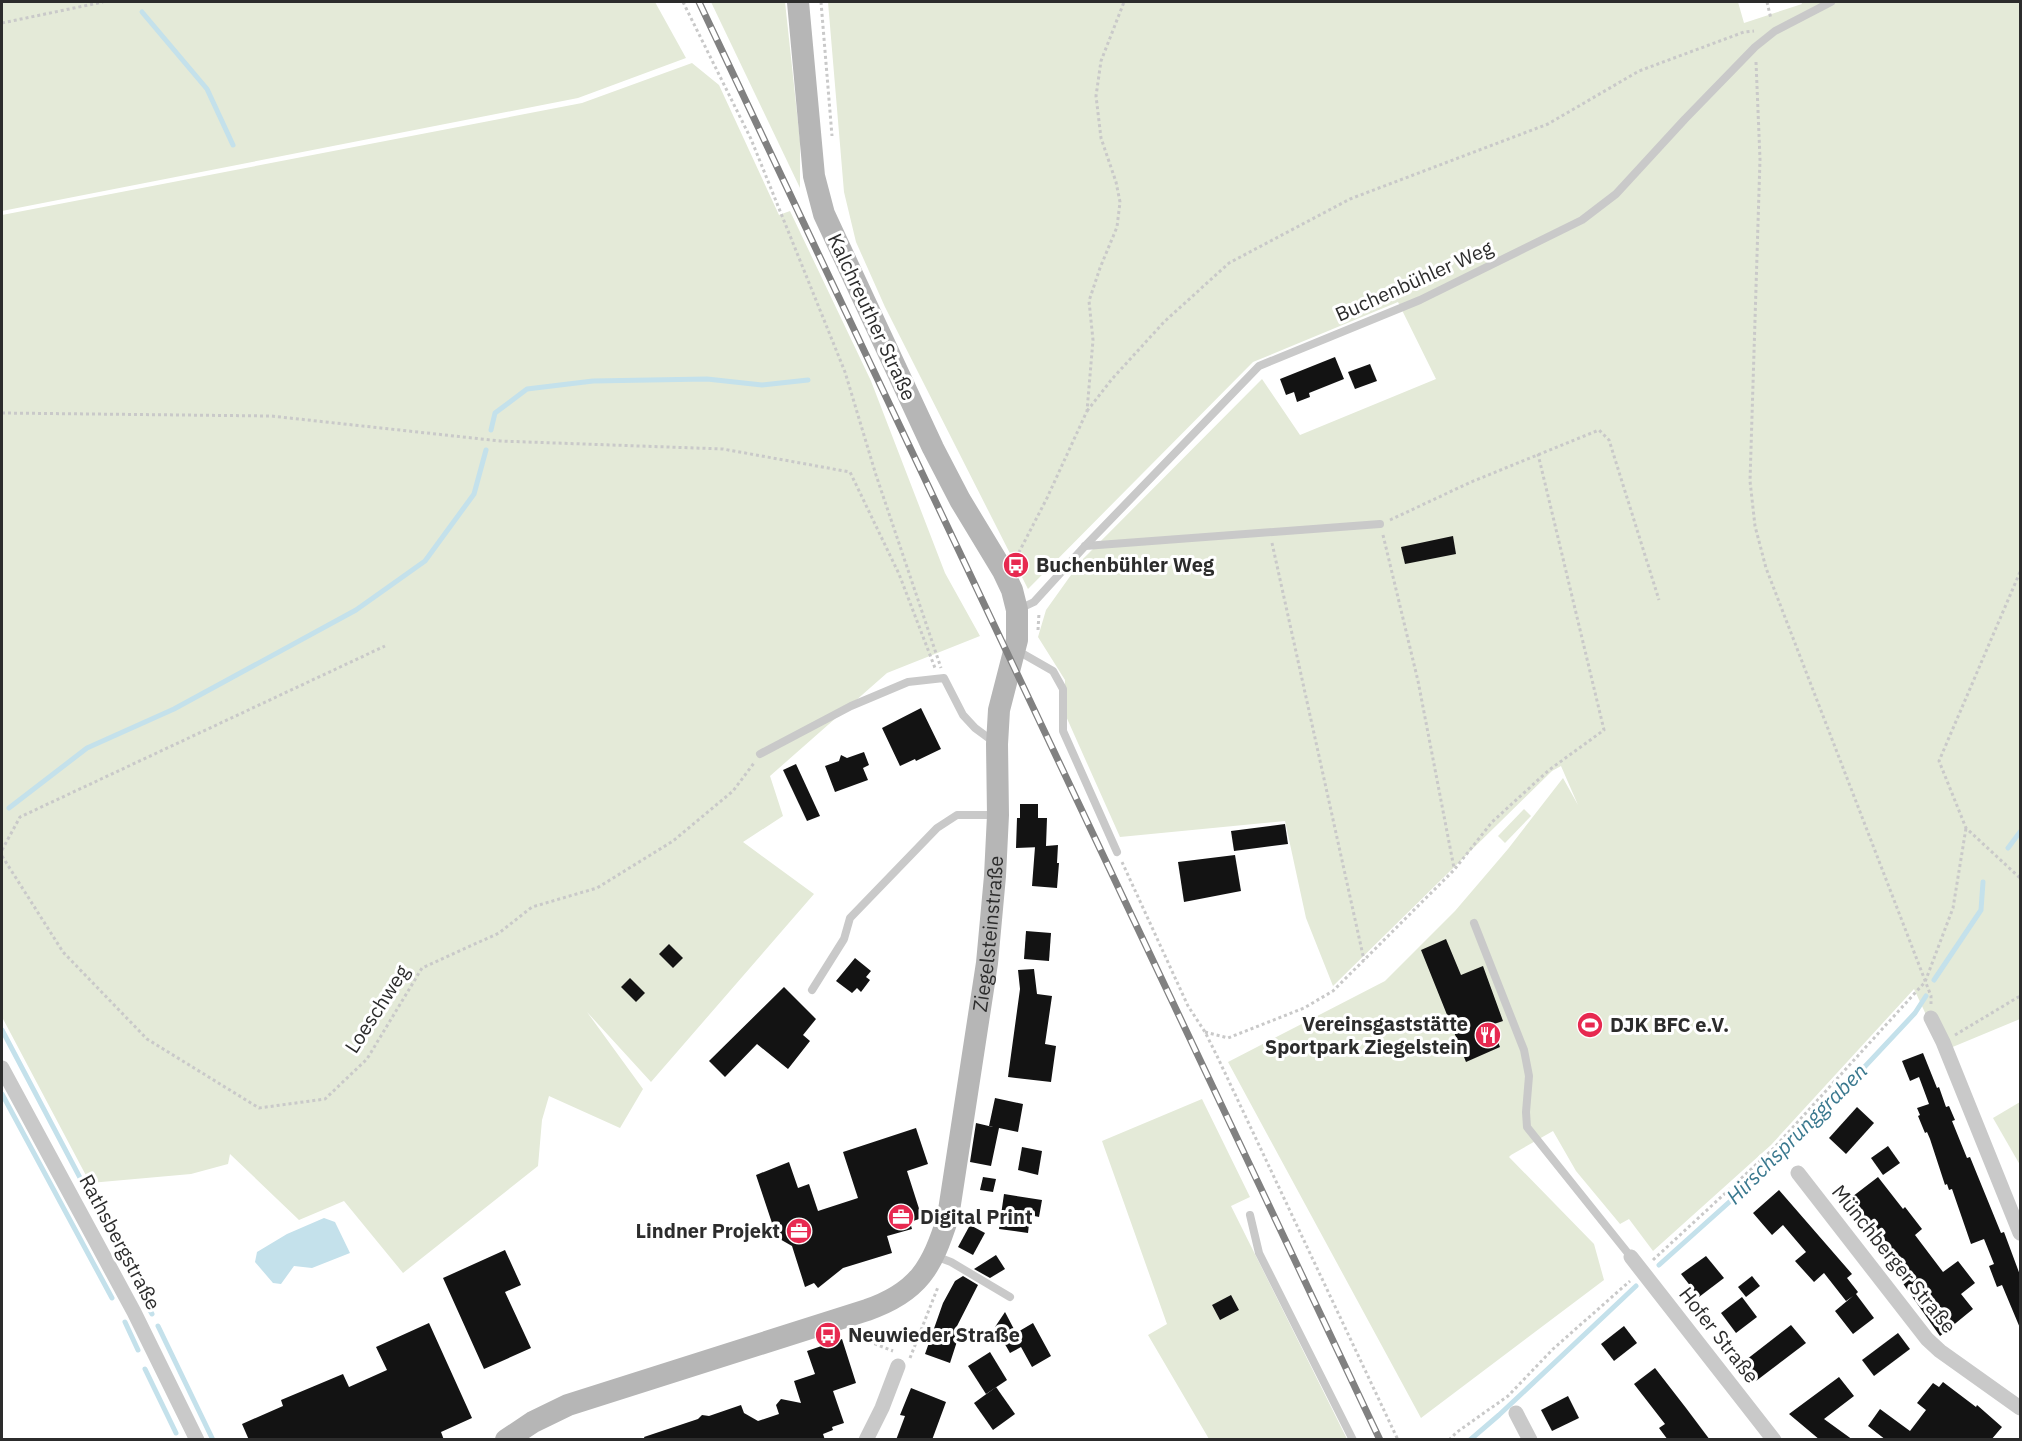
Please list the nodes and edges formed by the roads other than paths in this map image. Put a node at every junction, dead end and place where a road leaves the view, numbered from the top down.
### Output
1 (798, 2) edge
2 (1831, 2) edge
3 (1380, 524) road end
4 (1085, 546) junction
5 (1017, 610) junction
6 (1015, 649) junction
7 (998, 744) junction
8 (760, 754) road end
9 (998, 815) junction
10 (1117, 852) road end
11 (1474, 923) dead end
12 (812, 990) dead end
13 (1931, 1018) road end
14 (2, 1068) edge
15 (1798, 1173) dead end
16 (1250, 1215) dead end
17 (2020, 1233) edge
18 (934, 1256) junction
19 (1631, 1257) joint
20 (1010, 1296) dead end
21 (904, 1362) road end
22 (2020, 1408) edge
23 (1516, 1413) dead end
24 (196, 1440) edge
25 (506, 1440) edge
26 (866, 1440) edge
27 (1353, 1440) edge
28 (1530, 1440) edge
29 (1773, 1440) edge

1 - 5 street, Kalchreuther Straße
2 - 4 lane, Buchenbühler Weg
3 - 4 lane
4 - 5 lane, Buchenbühler Weg
5 - 6 street, Ziegelsteinstraße
6 - 7 street, Ziegelsteinstraße
6 - 10 lane
7 - 8 lane
7 - 9 street, Ziegelsteinstraße
9 - 12 lane
9 - 18 street, Ziegelsteinstraße
11 - 19 lane
13 - 17 street
14 - 24 street, Rathsbergstraße
15 - 22 street, Münchberger Straße
16 - 27 lane
18 - 20 lane
18 - 25 street
19 - 29 street, Hofer Straße
21 - 26 street
23 - 28 street

